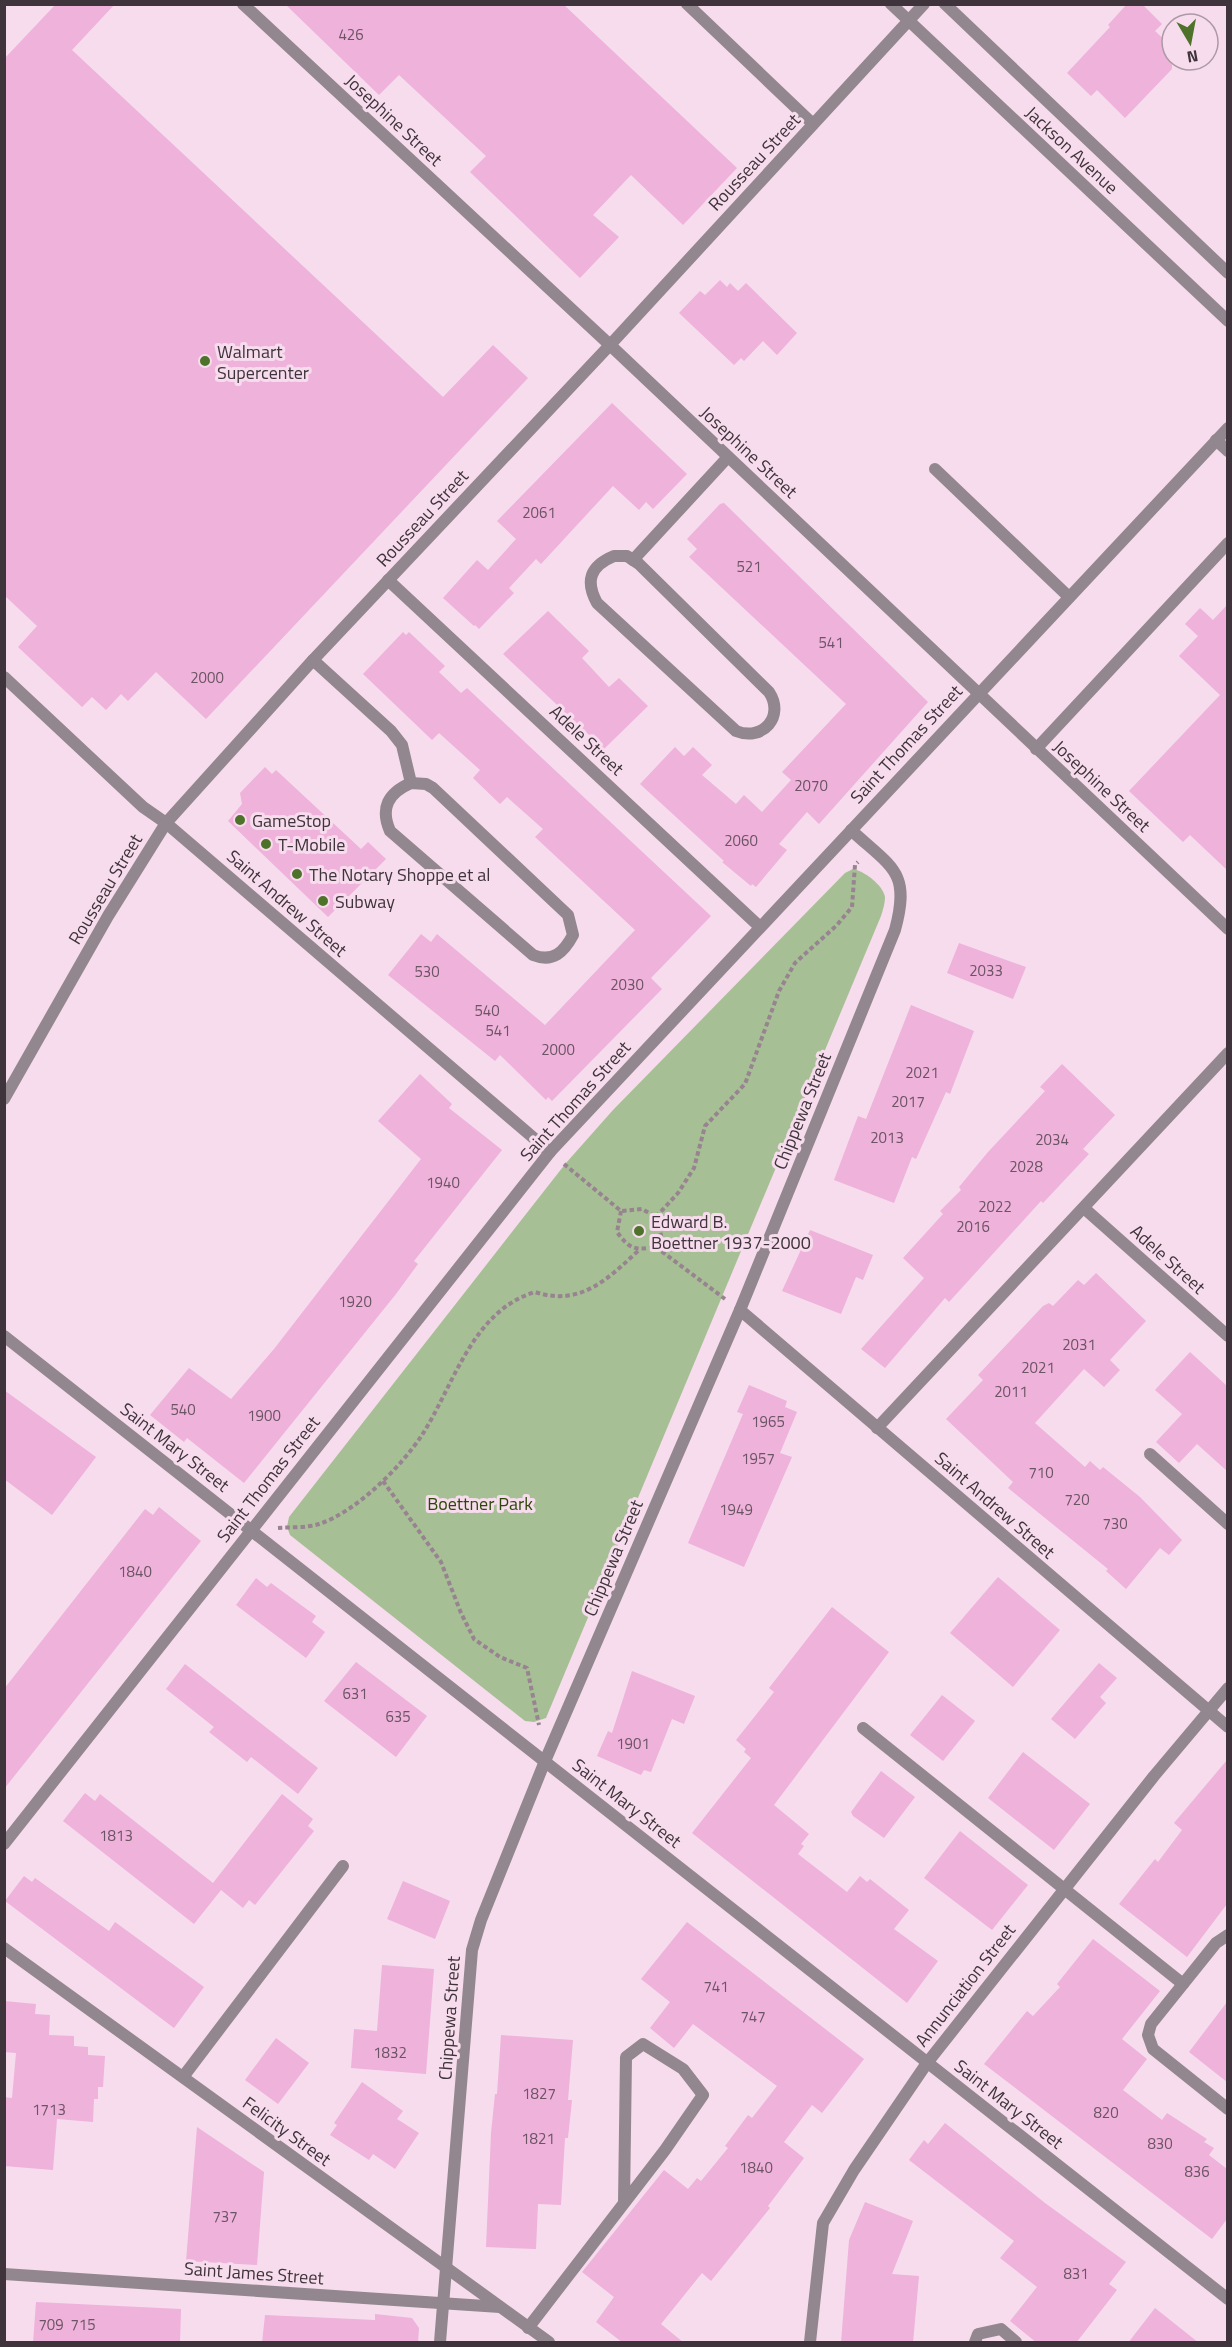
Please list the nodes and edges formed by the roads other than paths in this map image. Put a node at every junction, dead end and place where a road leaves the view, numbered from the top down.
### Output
1 (243, 4) edge
2 (687, 4) edge
3 (891, 4) edge
4 (924, 4) edge
5 (945, 4) edge
6 (908, 21) junction
7 (813, 124) junction
8 (1227, 273) edge
9 (1227, 321) edge
10 (610, 345) junction
11 (1227, 428) edge
12 (1216, 440) junction
13 (1227, 451) edge
14 (728, 457) junction
15 (935, 469) dead end
16 (1227, 543) edge
17 (633, 560) junction
18 (388, 580) junction
19 (1069, 597) junction
20 (313, 660) junction
21 (4, 677) edge
22 (978, 694) junction
23 (1036, 748) junction
24 (411, 783) junction
25 (166, 823) junction
26 (851, 830) junction
27 (760, 927) junction
28 (1227, 929) edge
29 (1227, 1053) edge
30 (4, 1099) edge
31 (550, 1152) junction
32 (1085, 1209) junction
33 (740, 1310) junction
34 (4, 1336) edge
35 (1227, 1336) edge
36 (877, 1428) junction
37 (1150, 1454) dead end
38 (1227, 1524) edge
39 (250, 1530) junction
40 (1227, 1688) edge
41 (1207, 1709) junction
42 (1227, 1727) edge
43 (863, 1728) dead end
44 (545, 1761) junction
45 (4, 1844) edge
46 (343, 1866) dead end
47 (1065, 1889) junction
48 (1227, 1935) edge
49 (4, 1948) edge
50 (1183, 1983) junction
51 (927, 2062) junction
52 (183, 2078) junction
53 (1227, 2109) edge
54 (624, 2203) junction
55 (448, 2270) junction
56 (4, 2274) edge
57 (1227, 2299) edge
58 (443, 2304) junction
59 (501, 2307) junction
60 (528, 2328) junction
61 (440, 2343) edge
62 (549, 2343) edge
63 (810, 2343) edge
64 (975, 2343) edge
65 (1016, 2343) edge

1 - 10 street, Josephine Street
2 - 7 street
3 - 6 street, Jackson Avenue
4 - 6 street, Rousseau Street
5 - 8 street, Jackson Avenue
6 - 7 street, Rousseau Street
6 - 9 street, Jackson Avenue
7 - 10 street, Rousseau Street
10 - 14 street, Josephine Street
10 - 18 street, Rousseau Street
11 - 12 street, Saint Thomas Street
12 - 13 street
12 - 19 street, Saint Thomas Street
14 - 17 street
14 - 22 street, Josephine Street
15 - 19 street
16 - 23 street
17 - 17 street
18 - 20 street, Rousseau Street
18 - 27 street, Adele Street
19 - 22 street, Saint Thomas Street
20 - 24 street
20 - 25 street, Rousseau Street
21 - 25 street, Saint Andrew Street
22 - 23 street, Josephine Street
22 - 26 street, Saint Thomas Street
23 - 28 street, Josephine Street
24 - 24 street
25 - 30 street, Rousseau Street
25 - 31 street, Saint Andrew Street
26 - 27 street, Saint Thomas Street
26 - 33 street, Chippewa Street
27 - 31 street, Saint Thomas Street
29 - 32 street
31 - 39 street, Saint Thomas Street
32 - 35 street, Adele Street
32 - 36 street
33 - 36 street, Saint Andrew Street
33 - 44 street, Chippewa Street
34 - 39 street, Saint Mary Street
36 - 41 street, Saint Andrew Street
37 - 38 street
39 - 44 street, Saint Mary Street
39 - 45 street, Saint Thomas Street
40 - 41 street, Annunciation Street
41 - 42 street, Saint Andrew Street
41 - 47 street, Annunciation Street
43 - 47 street
44 - 51 street, Saint Mary Street
44 - 55 street, Chippewa Street
46 - 52 street
47 - 50 street
47 - 51 street, Annunciation Street
48 - 50 street
49 - 52 street, Felicity Street
50 - 53 street
51 - 57 street, Saint Mary Street
51 - 63 street, Annunciation Street
52 - 55 street, Felicity Street
54 - 54 street
54 - 60 street
55 - 58 street, Chippewa Street
55 - 59 street, Felicity Street
56 - 58 street, Saint James Street
58 - 59 street, Saint James Street
58 - 61 street, Chippewa Street
59 - 60 street, Felicity Street
60 - 62 street, Felicity Street
64 - 65 street

